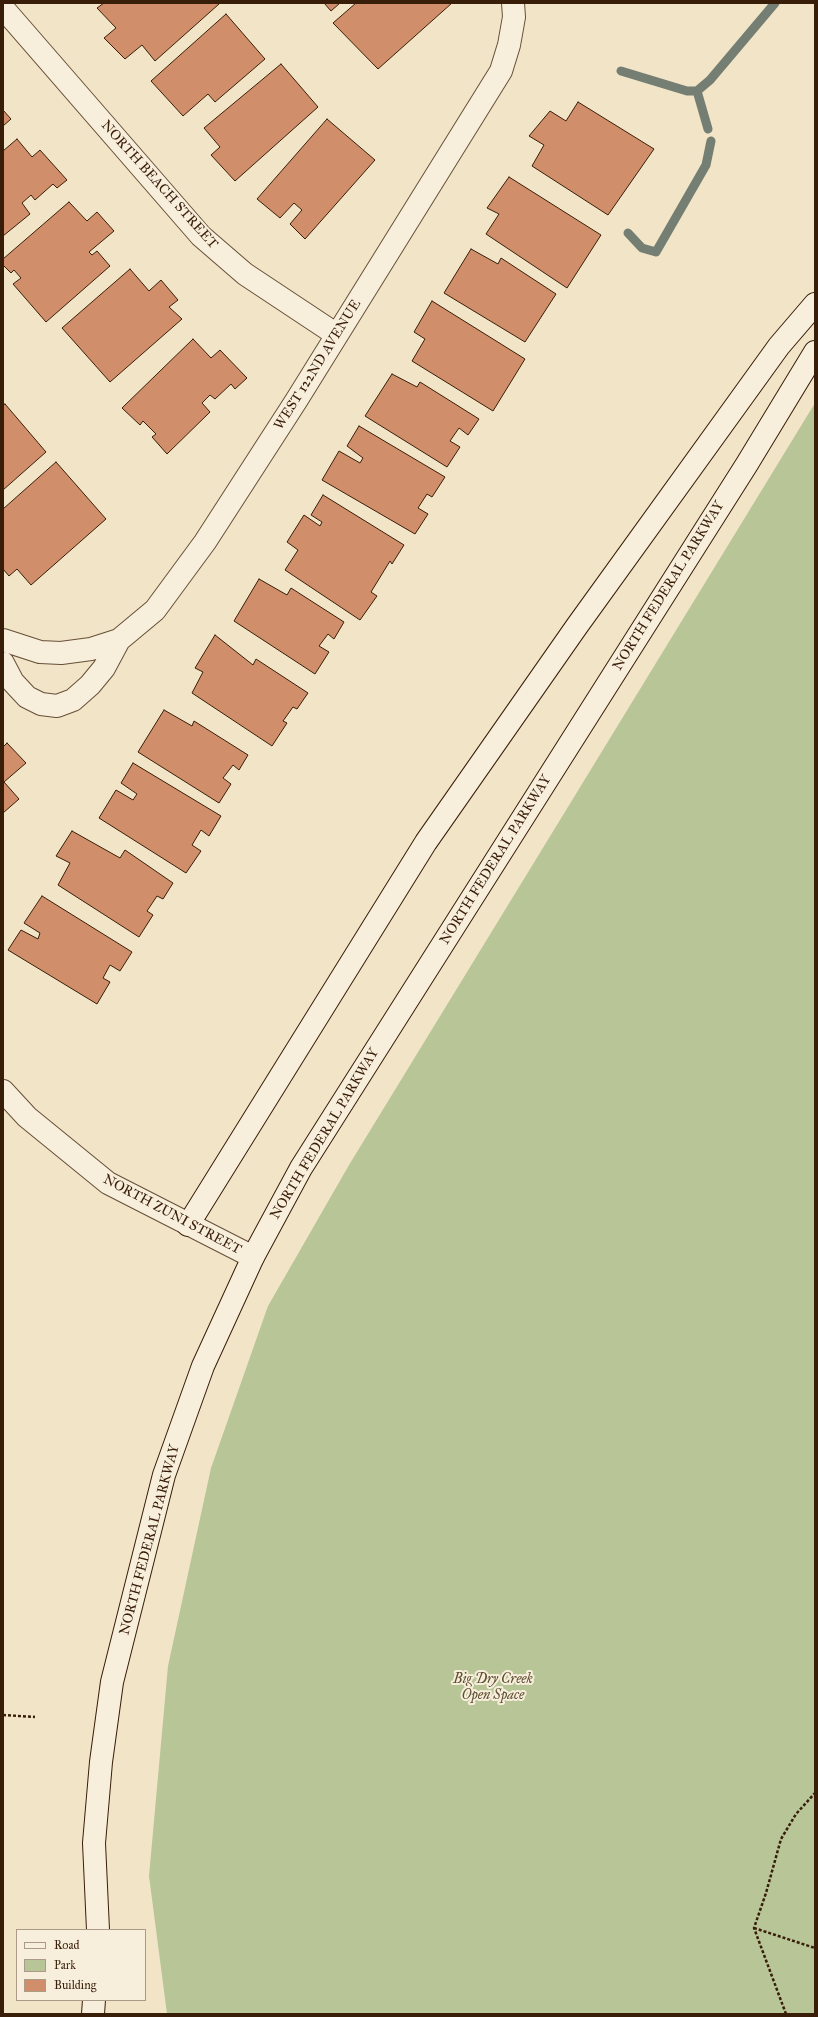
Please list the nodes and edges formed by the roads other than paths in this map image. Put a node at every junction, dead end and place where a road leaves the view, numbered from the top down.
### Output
1 (3, 8) edge
2 (514, 10) edge
3 (815, 304) edge
4 (337, 335) junction
5 (815, 352) edge
6 (3, 640) edge
7 (119, 640) junction
8 (3, 663) edge
9 (3, 1091) edge
10 (188, 1225) junction
11 (253, 1258) junction
12 (98, 1929) edge
13 (94, 2001) edge
14 (98, 2001) edge
15 (93, 2014) edge
16 (99, 2014) edge

1 - 4 main road, NORTH BEACH STREET
2 - 4 main road, WEST 122ND AVENUE
3 - 10 main road
4 - 7 main road, WEST 122ND AVENUE
5 - 11 main road, NORTH FEDERAL PARKWAY
6 - 7 main road, WEST 122ND AVENUE
7 - 8 main road
9 - 10 main road, NORTH ZUNI STREET
10 - 11 main road, NORTH ZUNI STREET
11 - 12 main road, NORTH FEDERAL PARKWAY
13 - 15 main road
14 - 16 main road

